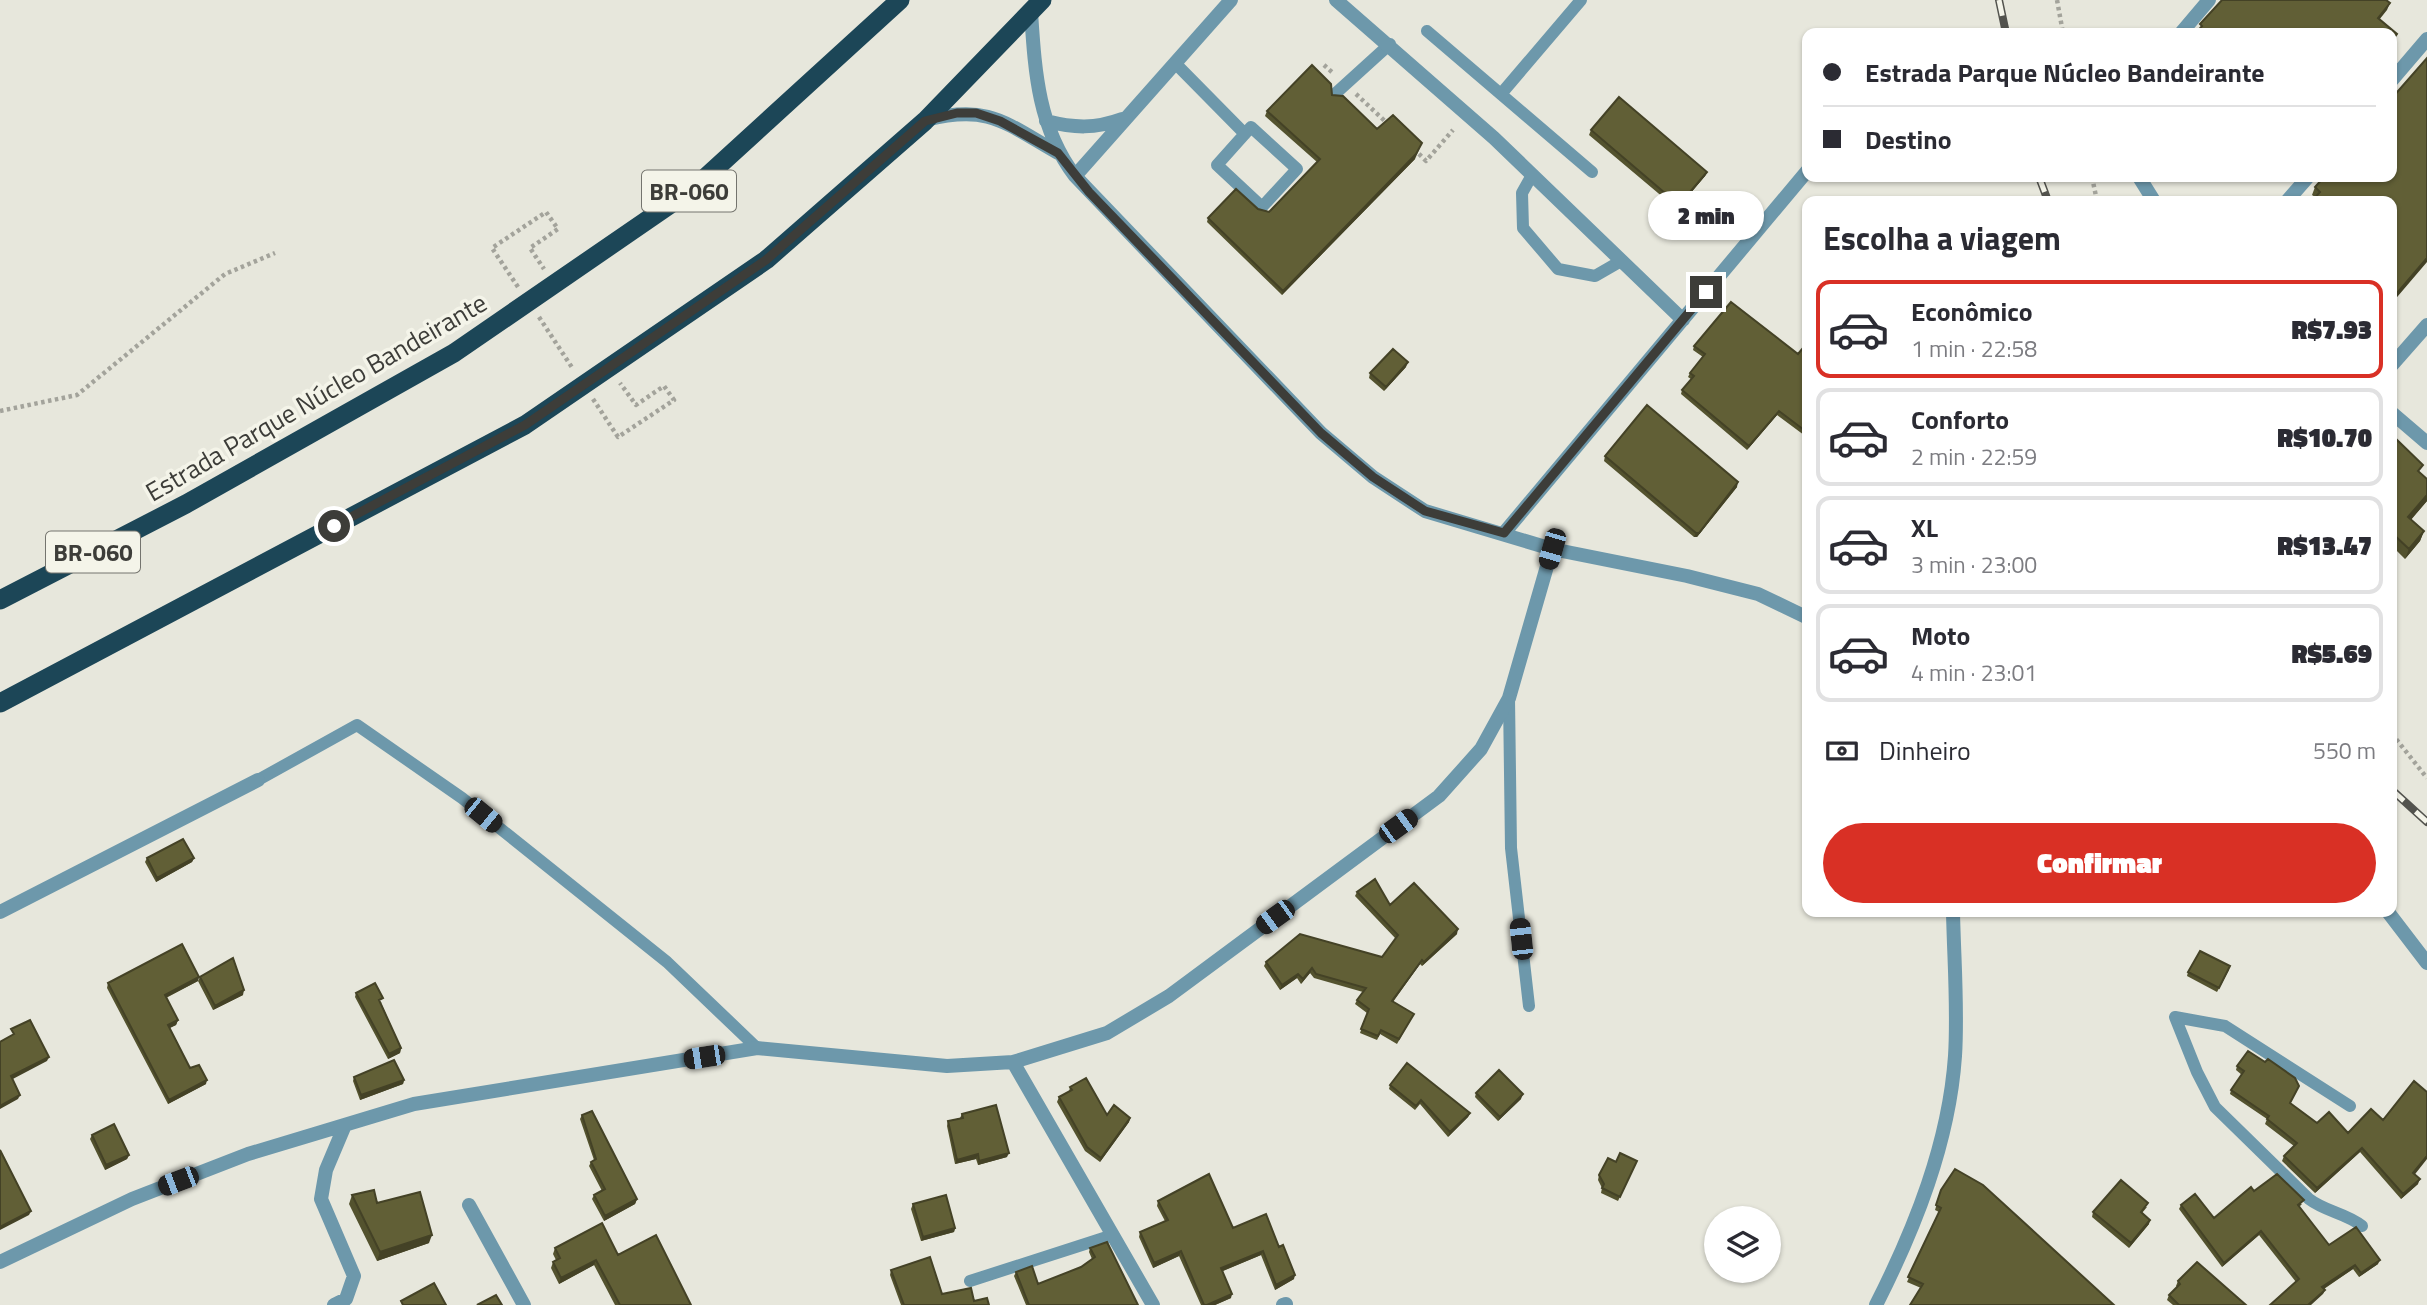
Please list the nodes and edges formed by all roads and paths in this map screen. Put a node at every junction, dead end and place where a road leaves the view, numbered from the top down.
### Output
1 (900, 0) edge
2 (1231, 0) edge
3 (1336, 0) edge
4 (1580, 0) edge
5 (2057, 0) edge
6 (2209, 0) edge
7 (1037, 6) edge
8 (2062, 28) edge
9 (2184, 28) edge
10 (1427, 31) dead end
11 (2427, 39) edge
12 (1390, 44) junction
13 (1175, 63) junction
14 (1324, 65) dead end
15 (2397, 74) edge
16 (1346, 84) junction
17 (1336, 93) edge
18 (1501, 94) junction
19 (1123, 119) junction
20 (925, 121) junction
21 (1046, 121) junction
22 (1393, 128) edge
23 (1453, 130) dead end
24 (1245, 134) junction
25 (1409, 145) edge
26 (1058, 153) junction
27 (1592, 172) dead end
28 (1532, 175) junction
29 (1074, 176) junction
30 (1802, 177) edge
31 (2304, 182) edge
32 (2291, 196) edge
33 (530, 248) dead end
34 (275, 253) dead end
35 (1621, 261) junction
36 (522, 292) dead end
37 (537, 314) dead end
38 (1683, 320) junction
39 (2427, 325) edge
40 (2397, 359) edge
41 (610, 367) junction
42 (574, 370) dead end
43 (588, 392) dead end
44 (0, 411) edge
45 (2397, 417) edge
46 (2427, 443) edge
47 (1504, 533) junction
48 (1552, 549) junction
49 (0, 600) edge
50 (1802, 615) edge
51 (1510, 698) junction
52 (0, 703) edge
53 (2397, 740) edge
54 (2427, 778) edge
55 (258, 780) joint
56 (0, 912) edge
57 (1953, 917) edge
58 (2392, 917) edge
59 (2427, 963) edge
60 (1529, 1006) dead end
61 (757, 1048) junction
62 (1013, 1062) junction
63 (2350, 1106) dead end
64 (345, 1125) junction
65 (469, 1205) dead end
66 (2362, 1226) dead end
67 (1113, 1235) junction
68 (0, 1262) edge
69 (970, 1281) dead end
70 (334, 1305) edge
71 (524, 1305) edge
72 (1153, 1305) edge
73 (1876, 1305) edge

1 - 49 highway, Estrada Parque Núcleo Bandeirante / BR-060
2 - 13 street
3 - 12 street
4 - 18 lane
5 - 8 path
6 - 9 street
7 - 20 highway
7 - 21 street
10 - 18 lane
11 - 15 street
12 - 16 lane
12 - 28 street
13 - 19 street
13 - 24 lane
14 - 16 path
16 - 17 lane
16 - 22 path
18 - 27 lane
19 - 21 street
19 - 29 street
20 - 26 street
20 - 41 highway
21 - 26 street
23 - 25 path
24 - 24 lane
26 - 29 street
28 - 35 street
28 - 35 lane
29 - 47 street
30 - 38 street
31 - 32 street
33 - 36 path
34 - 44 path
35 - 38 street
37 - 42 path
38 - 47 street
39 - 40 street
41 - 43 path
41 - 52 highway
45 - 46 street
47 - 48 street
48 - 50 street
48 - 51 street
51 - 60 lane
51 - 62 street
53 - 54 path
55 - 56 street
55 - 61 lane
57 - 73 street
58 - 59 street
61 - 62 street
61 - 64 street
62 - 67 street
63 - 66 lane
64 - 68 street
64 - 70 street
65 - 71 street
67 - 69 lane
67 - 72 street

